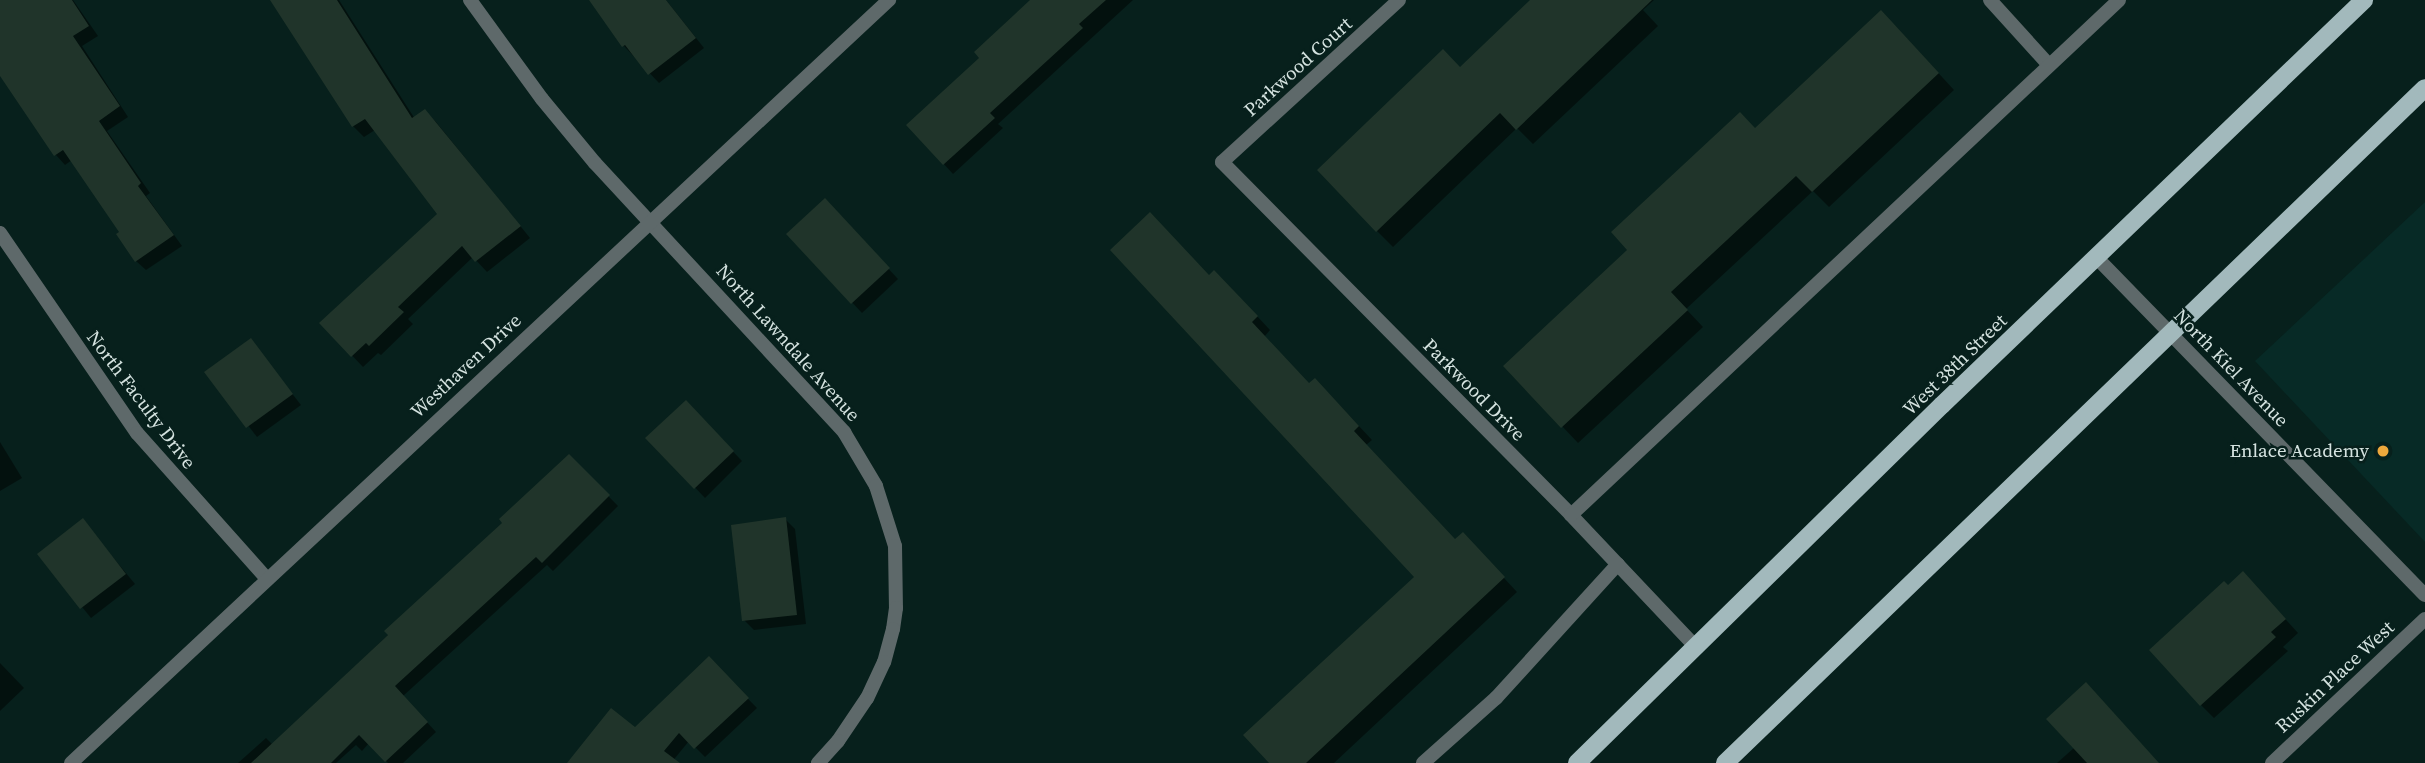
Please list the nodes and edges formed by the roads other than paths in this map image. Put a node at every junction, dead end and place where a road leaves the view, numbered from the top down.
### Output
1 (470, 0) edge
2 (889, 0) edge
3 (1399, 0) edge
4 (1990, 0) edge
5 (2119, 0) edge
6 (2359, 2) edge
7 (2048, 64) junction
8 (2425, 88) edge
9 (1222, 162) joint
10 (650, 221) junction
11 (0, 233) edge
12 (2097, 258) junction
13 (2170, 332) junction
14 (1572, 515) junction
15 (1618, 564) junction
16 (266, 578) junction
17 (2425, 595) edge
18 (2425, 619) edge
19 (1696, 647) junction
20 (71, 763) edge
21 (818, 763) edge
22 (1423, 763) edge
23 (1577, 763) edge
24 (1725, 763) edge
25 (2272, 763) edge

1 - 10 street, North Lawndale Avenue
2 - 10 street, Westhaven Drive
3 - 9 street, Parkwood Court
4 - 7 street
5 - 7 street
6 - 12 main road, West 38th Street
7 - 14 street
8 - 13 main road
9 - 14 street, Parkwood Drive
10 - 16 street, Westhaven Drive
10 - 21 street, North Lawndale Avenue
11 - 16 street, North Faculty Drive
12 - 13 street, North Kiel Avenue
12 - 19 main road, West 38th Street
13 - 17 street, North Kiel Avenue
13 - 24 main road
14 - 15 street, Parkwood Drive
15 - 19 street, Parkwood Drive
15 - 22 street
16 - 20 street, Westhaven Drive
18 - 25 street, Ruskin Place West
19 - 23 main road, West 38th Street

